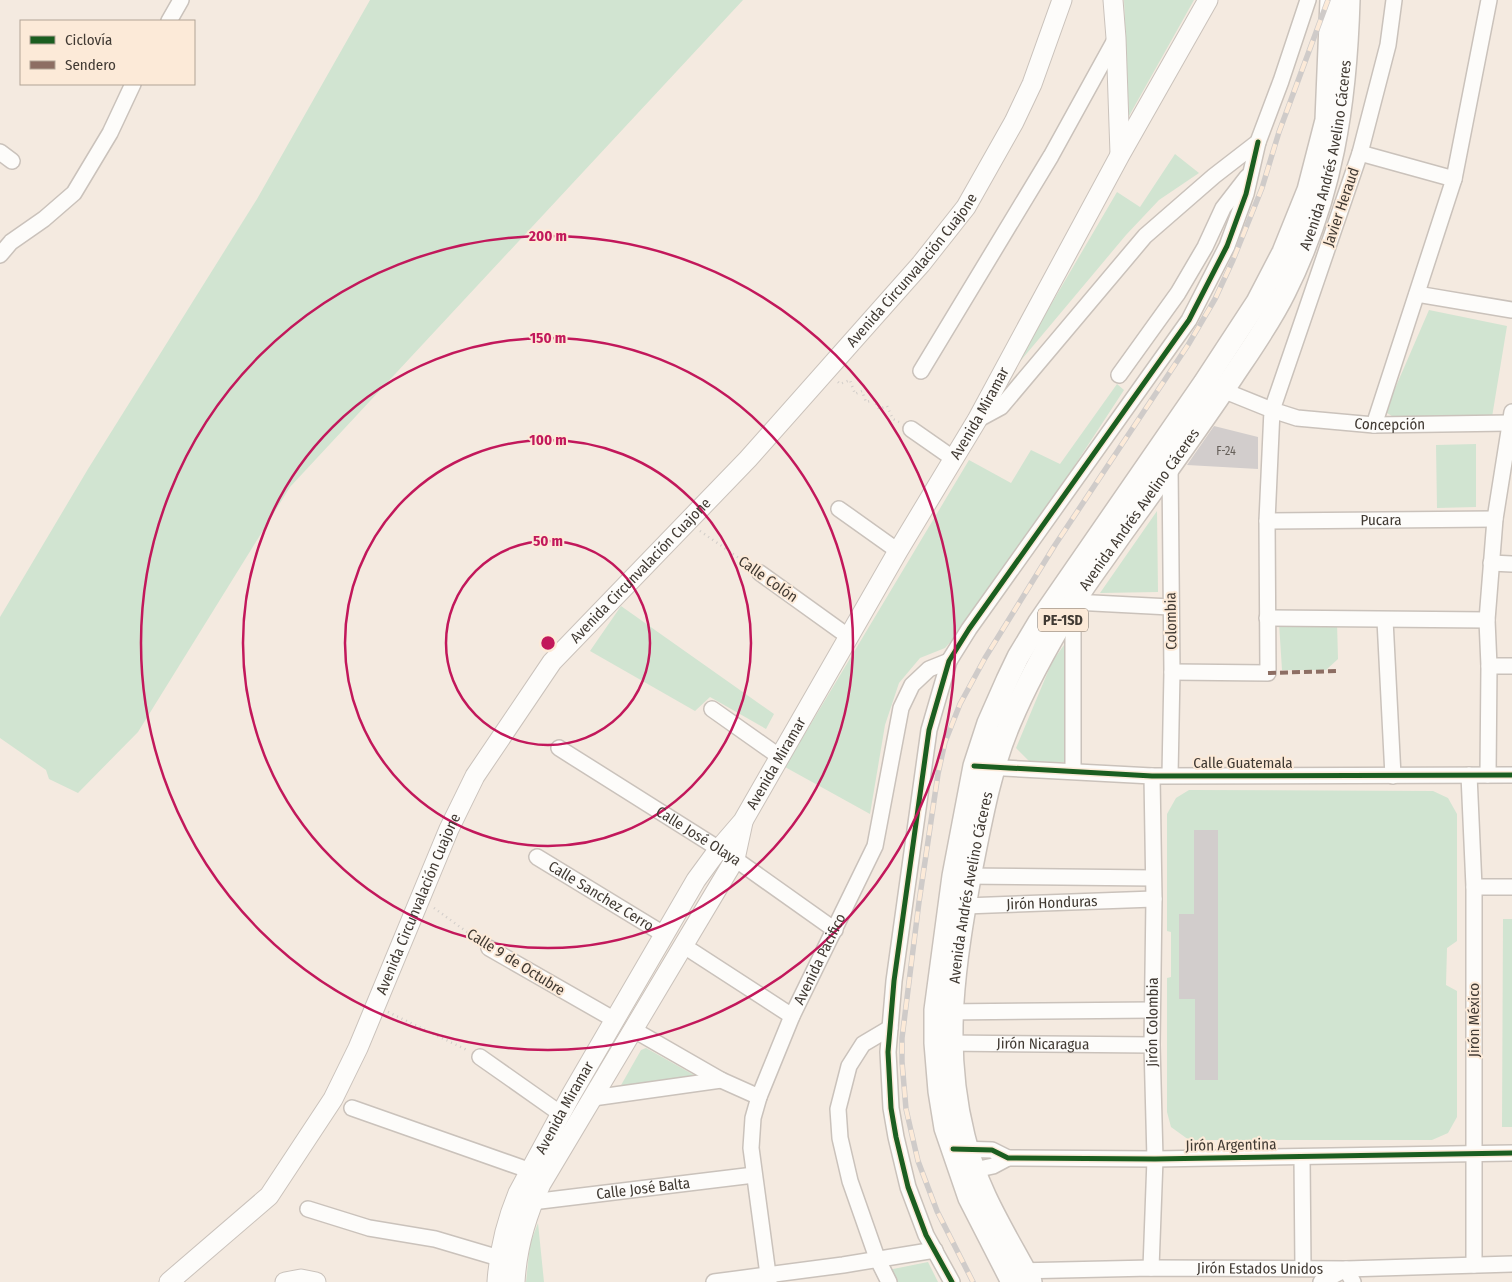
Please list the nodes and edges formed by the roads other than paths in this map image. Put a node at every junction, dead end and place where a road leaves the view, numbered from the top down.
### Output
1 (181, 0) edge
2 (1062, 0) edge
3 (1113, 0) edge
4 (1208, 0) edge
5 (1308, 0) edge
6 (1331, 0) edge
7 (1349, 0) edge
8 (1394, 0) edge
9 (1489, 0) edge
10 (170, 20) edge
11 (1116, 38) junction
12 (132, 85) edge
13 (1258, 142) junction
14 (1360, 153) junction
15 (1120, 155) junction
16 (1251, 172) junction
17 (1454, 179) junction
18 (0, 255) edge
19 (1417, 294) junction
20 (1512, 310) edge
21 (921, 371) dead end
22 (1119, 375) dead end
23 (1214, 387) junction
24 (1272, 410) junction
25 (1510, 417) edge
26 (977, 420) junction
27 (1374, 425) junction
28 (911, 429) road end
29 (954, 459) junction
30 (1170, 466) junction
31 (839, 509) dead end
32 (1495, 519) junction
33 (1267, 521) junction
34 (898, 551) junction
35 (1491, 563) junction
36 (1512, 564) edge
37 (760, 573) road end
38 (1073, 603) junction
39 (1170, 607) junction
40 (1267, 618) junction
41 (1385, 620) junction
42 (1487, 620) junction
43 (849, 637) junction
44 (949, 661) junction
45 (1489, 666) junction
46 (1512, 666) edge
47 (1172, 672) junction
48 (712, 709) dead end
49 (559, 748) dead end
50 (780, 757) junction
51 (984, 767) junction
52 (1073, 771) junction
53 (1470, 775) junction
54 (1488, 775) junction
55 (1512, 775) edge
56 (1152, 776) junction
57 (1170, 776) junction
58 (1393, 776) junction
59 (743, 821) junction
60 (718, 850) junction
61 (537, 857) dead end
62 (735, 859) junction
63 (962, 876) junction
64 (1153, 878) junction
65 (1474, 887) junction
66 (1512, 887) edge
67 (1154, 899) junction
68 (957, 905) junction
69 (834, 930) junction
70 (665, 935) junction
71 (684, 946) junction
72 (489, 948) road end
73 (1152, 1010) junction
74 (943, 1012) junction
75 (792, 1016) junction
76 (615, 1020) junction
77 (890, 1028) junction
78 (634, 1030) junction
79 (943, 1043) junction
80 (1152, 1045) junction
81 (480, 1057) road end
82 (721, 1080) junction
83 (593, 1098) junction
84 (759, 1098) junction
85 (352, 1108) dead end
86 (561, 1114) junction
87 (1474, 1153) junction
88 (1512, 1153) edge
89 (1302, 1157) junction
90 (1008, 1158) junction
91 (1155, 1159) junction
92 (963, 1160) junction
93 (530, 1171) junction
94 (754, 1175) junction
95 (532, 1202) junction
96 (308, 1209) dead end
97 (935, 1250) junction
98 (499, 1258) junction
99 (877, 1258) junction
100 (1512, 1264) edge
101 (1474, 1265) junction
102 (1151, 1268) junction
103 (1303, 1268) junction
104 (1350, 1275) edge
105 (1019, 1276) edge
106 (769, 1278) edge
107 (169, 1282) edge
108 (285, 1282) edge
109 (316, 1282) edge
110 (497, 1282) edge
111 (514, 1282) edge
112 (714, 1282) edge
113 (889, 1282) edge
114 (952, 1282) edge
115 (1321, 1282) edge

1 - 10 street
2 - 107 main road, Avenida Circunvalación Cuajone
3 - 11 main road
4 - 15 main road, Avenida Miramar
5 - 13 street
6 - 23 highway, Avenida Andrés Avelino Cáceres / PE-1SD
7 - 23 highway, Avenida Andrés Avelino Cáceres / PE-1SD
8 - 14 street, Javier Heraud
9 - 17 street
11 - 15 main road
11 - 21 street
12 - 18 street
13 - 16 street
13 - 26 street
14 - 17 street
14 - 24 street, Javier Heraud
15 - 26 main road, Avenida Miramar
16 - 22 street
16 - 44 street
17 - 19 street
19 - 20 street
19 - 27 street
23 - 24 street, Concepción
23 - 30 highway, Avenida Andrés Avelino Cáceres / PE-1SD
23 - 51 highway, Avenida Andrés Avelino Cáceres / PE-1SD
24 - 27 street, Concepción
24 - 33 street, Javier Heraud
25 - 27 street, Concepción
25 - 32 street
26 - 29 main road, Avenida Miramar
28 - 29 street
29 - 34 main road, Avenida Miramar
30 - 38 highway, Avenida Andrés Avelino Cáceres / PE-1SD
30 - 39 street, Colombia
31 - 34 street
32 - 33 street, Pucara
32 - 35 street
33 - 40 street, Javier Heraud
34 - 43 main road, Avenida Miramar
35 - 36 street
35 - 42 street
37 - 43 street, Calle Colón
38 - 39 street
38 - 51 highway, Avenida Andrés Avelino Cáceres / PE-1SD
38 - 52 street
39 - 47 street, Colombia
40 - 41 street
40 - 47 street, Javier Heraud
41 - 42 street
41 - 58 street
42 - 45 street
43 - 50 main road, Avenida Miramar
44 - 69 street, Avenida Pacifico
44 - 77 street
45 - 46 street
45 - 54 street
47 - 57 street, Colombia
48 - 50 street
49 - 60 street, Calle José Olaya
50 - 59 main road, Avenida Miramar
51 - 52 street, Calle Guatemala
51 - 63 highway, Avenida Andrés Avelino Cáceres / PE-1SD
52 - 56 street, Calle Guatemala
53 - 54 street, Calle Guatemala
53 - 58 street, Calle Guatemala
53 - 65 street, Jirón México
54 - 55 street, Calle Guatemala
56 - 57 street, Calle Guatemala
56 - 64 street, Jirón Colombia
57 - 58 street, Calle Guatemala
59 - 60 main road, Avenida Miramar
59 - 62 main road, Avenida Miramar
60 - 62 street, Calle José Olaya
60 - 70 main road, Avenida Miramar
61 - 70 street, Calle Sanchez Cerro
62 - 69 street, Calle José Olaya
62 - 71 main road, Avenida Miramar
63 - 64 street, Jirón Honduras
63 - 68 highway, Avenida Andrés Avelino Cáceres / PE-1SD
64 - 67 street, Jirón Colombia
65 - 66 street
65 - 87 street, Jirón México
67 - 68 street, Jirón Honduras
67 - 73 street, Jirón Colombia
68 - 74 highway, Avenida Andrés Avelino Cáceres / PE-1SD
69 - 75 street, Avenida Pacifico
70 - 76 main road, Avenida Miramar
71 - 75 street
71 - 78 main road, Avenida Miramar
72 - 76 street, Calle 9 de Octubre
73 - 74 street
73 - 80 street, Jirón Colombia
74 - 79 highway, Avenida Andrés Avelino Cáceres / PE-1SD
75 - 84 street, Avenida Pacifico
76 - 86 main road, Avenida Miramar
77 - 97 street
77 - 99 street
78 - 82 street
78 - 83 main road, Avenida Miramar
79 - 80 street, Jirón Nicaragua
79 - 92 highway, Avenida Andrés Avelino Cáceres / PE-1SD
80 - 91 street, Jirón Colombia
81 - 86 street
82 - 83 street
82 - 84 street
83 - 95 main road, Avenida Miramar
84 - 94 street, Avenida Pacifico
85 - 93 street
86 - 93 main road, Avenida Miramar
87 - 88 street, Jirón Argentina
87 - 89 street, Jirón Argentina
87 - 101 street, Jirón México
89 - 91 street, Jirón Argentina
89 - 103 street
90 - 91 street, Jirón Argentina
90 - 92 street, Jirón Argentina
90 - 92 street, Jirón Argentina
91 - 102 street, Jirón Colombia
92 - 105 highway, Avenida Andrés Avelino Cáceres / PE-1SD
93 - 98 main road, Avenida Miramar
94 - 95 street, Calle José Balta
94 - 106 street, Avenida Pacifico
95 - 111 main road, Avenida Miramar
96 - 98 street
97 - 99 street
97 - 114 street
98 - 110 main road, Avenida Miramar
99 - 106 street
99 - 113 street
100 - 101 street, Jirón Estados Unidos
101 - 104 street, Jirón Estados Unidos
102 - 103 street, Jirón Estados Unidos
102 - 105 street, Jirón Estados Unidos
103 - 104 street, Jirón Estados Unidos
104 - 115 street
106 - 112 street
108 - 109 main road

